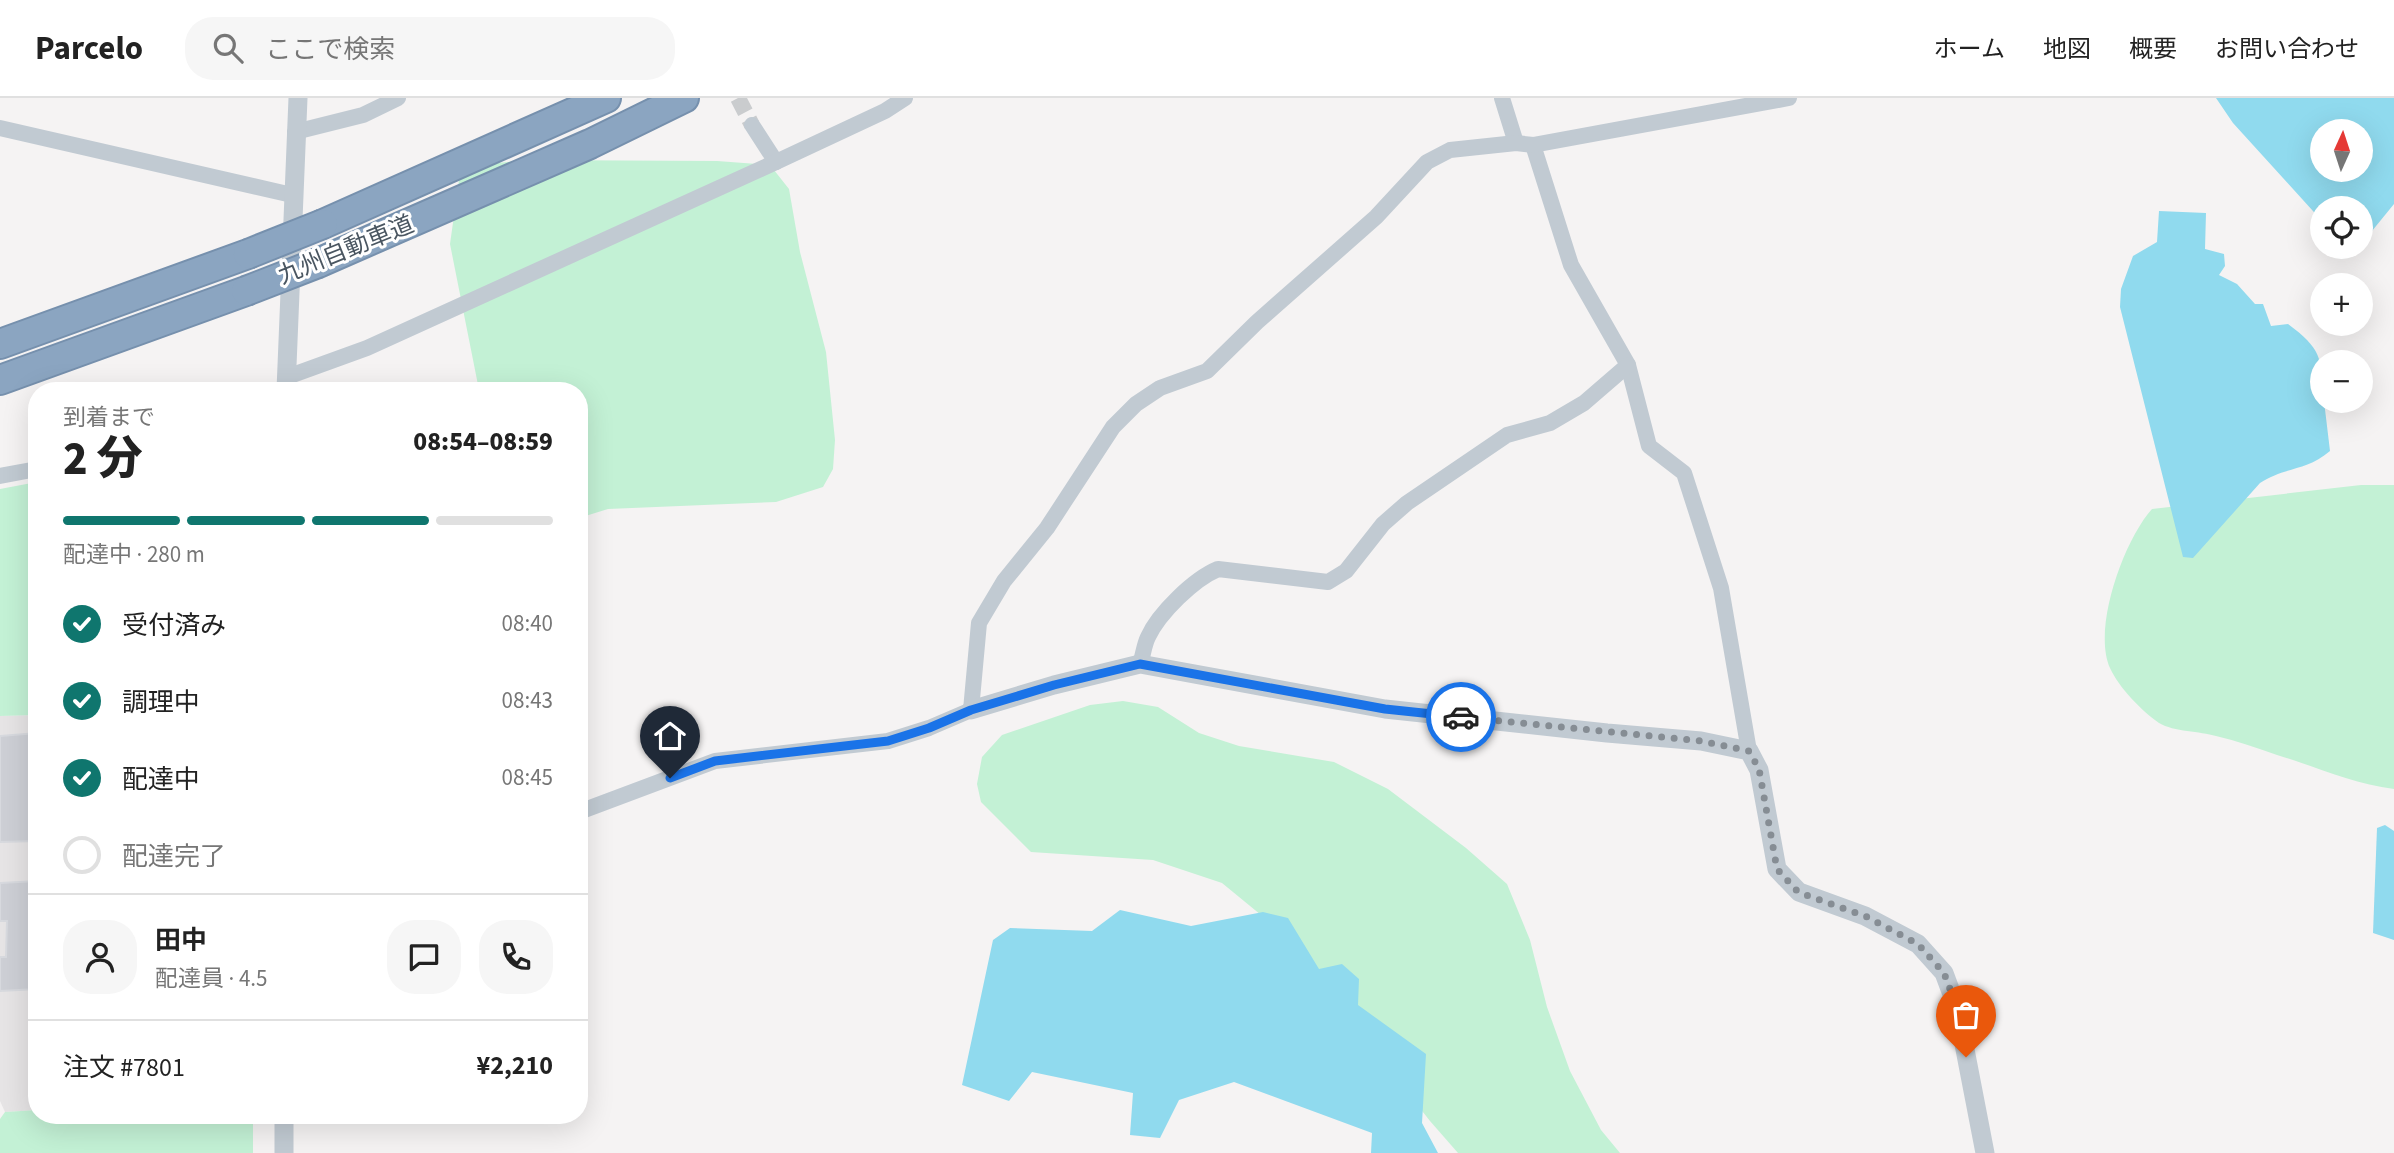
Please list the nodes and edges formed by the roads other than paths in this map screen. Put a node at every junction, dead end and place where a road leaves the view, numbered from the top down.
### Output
1 (298, 98) edge
2 (398, 98) edge
3 (606, 98) edge
4 (684, 98) edge
5 (905, 98) edge
6 (1502, 98) edge
7 (1789, 98) edge
8 (752, 125) tunnel mouth
9 (0, 128) edge
10 (295, 132) junction
11 (1516, 144) junction
12 (1533, 145) junction
13 (776, 162) junction
14 (292, 195) junction
15 (0, 343) edge
16 (1628, 365) junction
17 (0, 380) edge
18 (287, 382) edge
19 (292, 382) edge
20 (28, 471) edge
21 (0, 476) edge
22 (1140, 664) junction
23 (971, 710) junction
24 (1749, 751) junction
25 (588, 809) edge
26 (284, 1124) edge
27 (284, 1153) edge
28 (1985, 1153) edge

1 - 10 street
2 - 10 street
3 - 15 highway, 九州自動車道, bridge
4 - 17 highway, 九州自動車道, bridge
5 - 13 street
6 - 11 street
7 - 12 street
8 - 13 street
9 - 14 street
10 - 14 street
11 - 12 street
11 - 23 street
12 - 16 street
13 - 19 street
14 - 18 street
16 - 22 street
16 - 24 street
20 - 21 street
22 - 23 street
22 - 24 street
23 - 25 street
24 - 28 street
26 - 27 street

